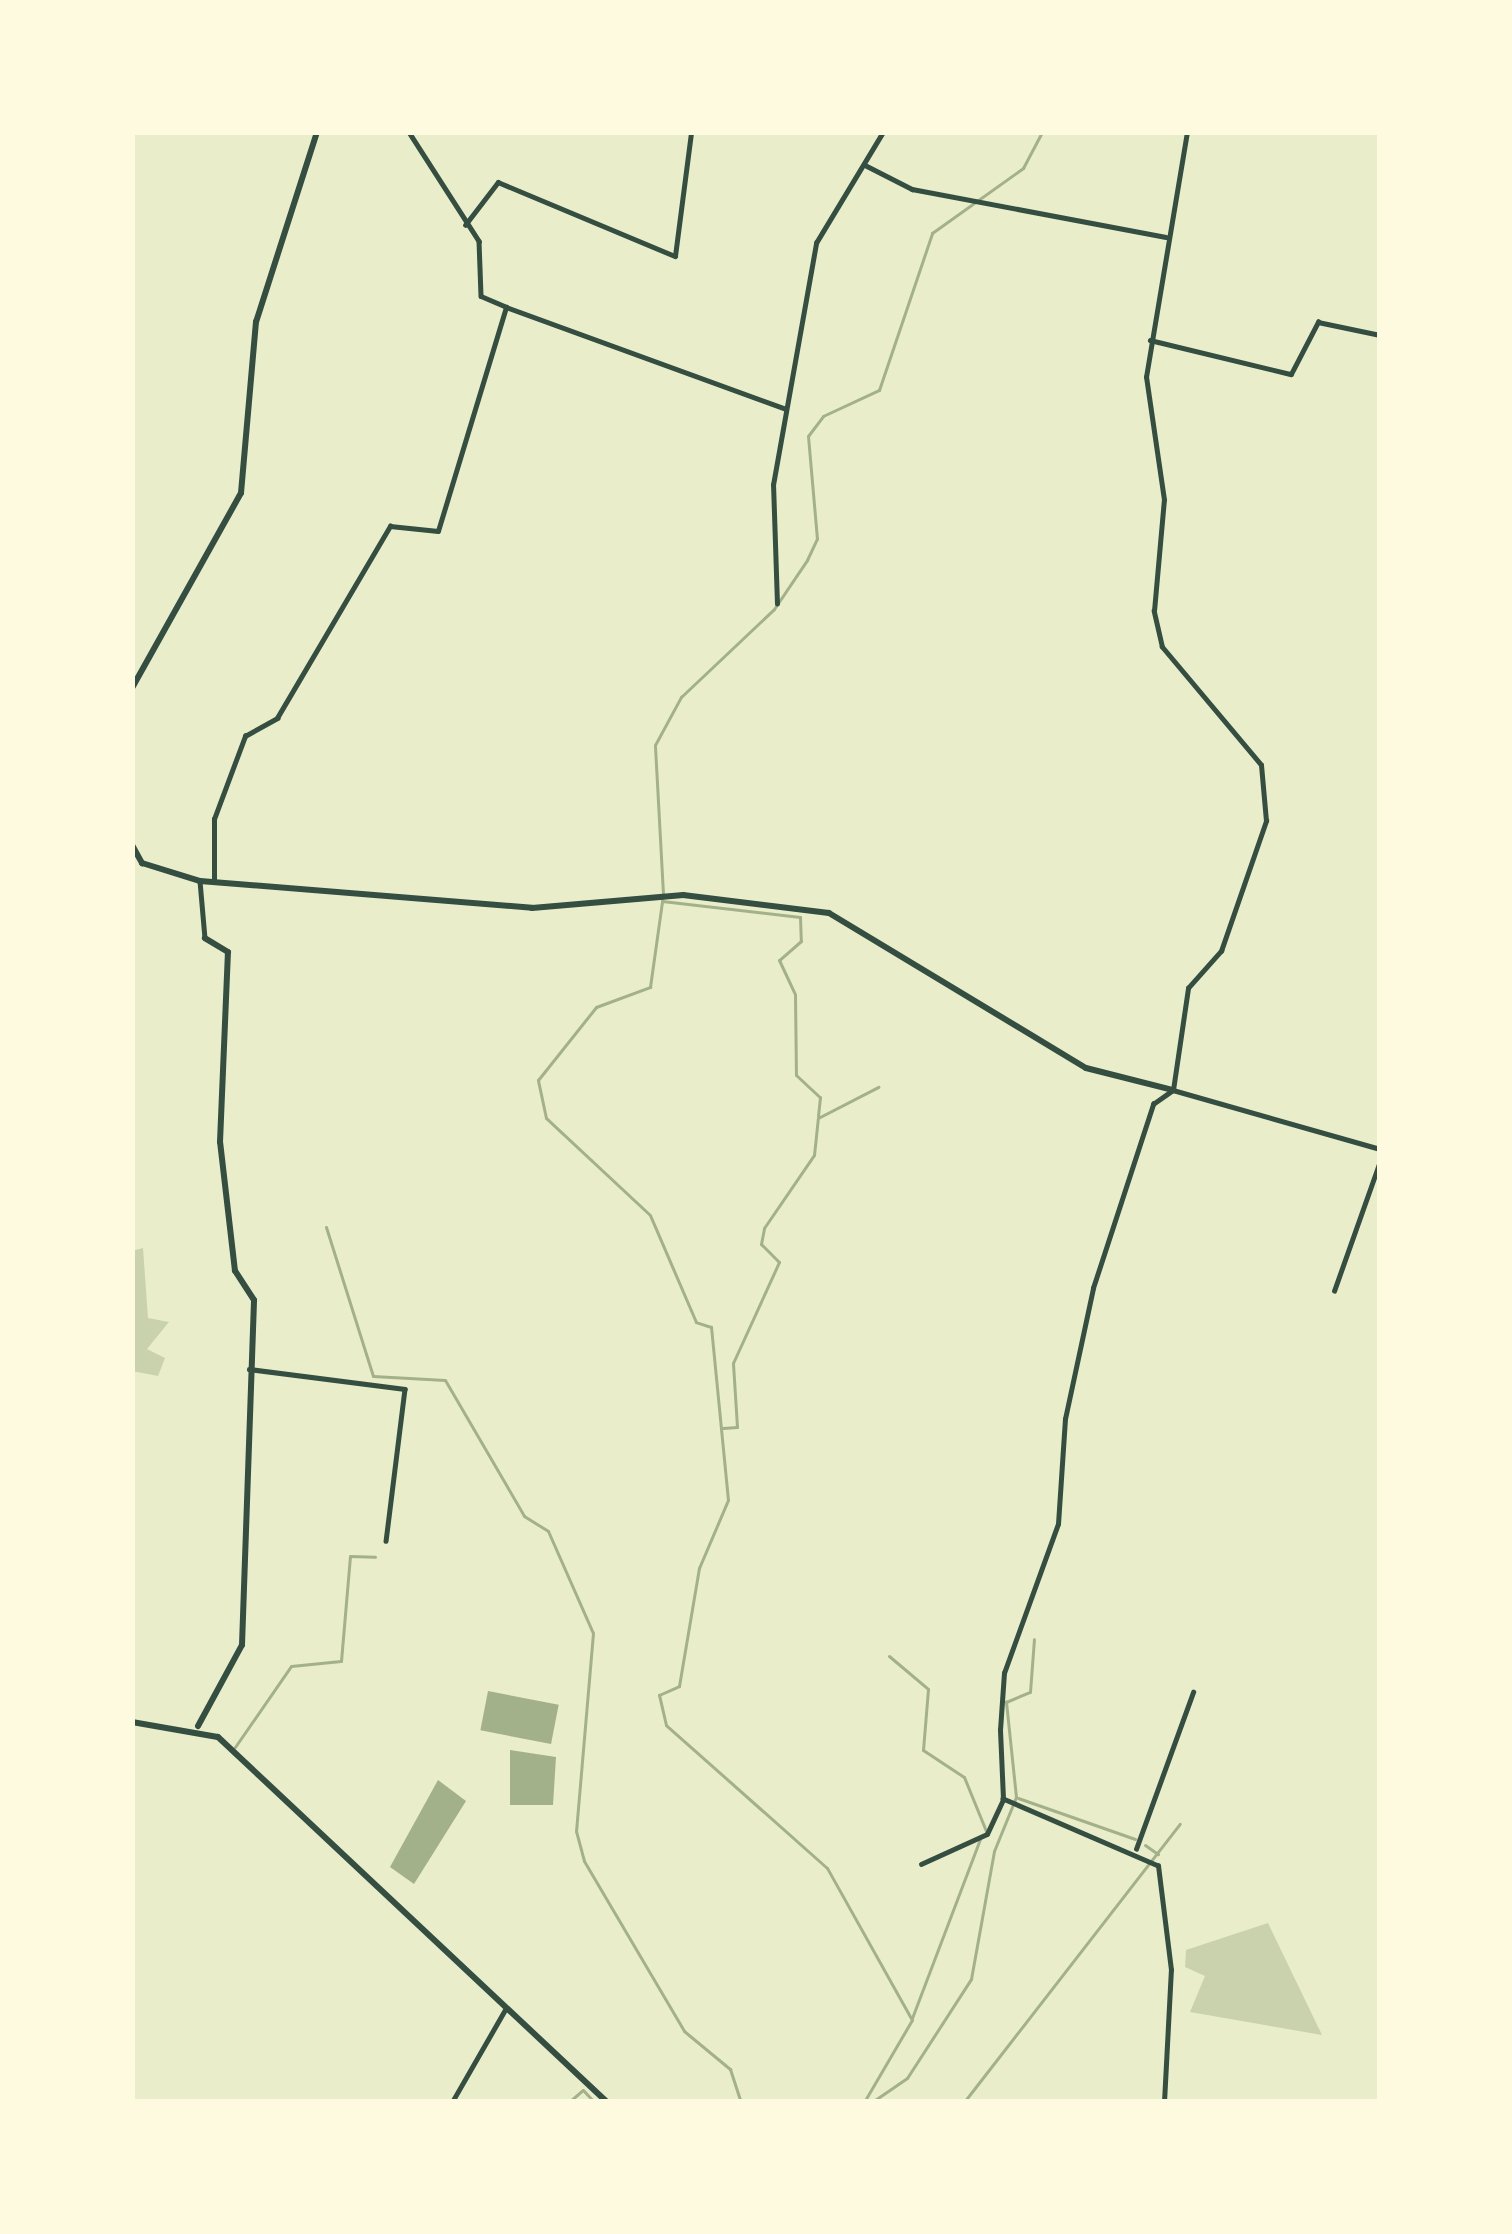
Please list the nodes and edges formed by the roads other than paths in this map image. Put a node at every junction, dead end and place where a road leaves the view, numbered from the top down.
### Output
1 (317, 132) edge
2 (410, 132) edge
3 (692, 132) edge
4 (883, 132) edge
5 (1187, 132) edge
6 (865, 165) junction
7 (465, 225) junction
8 (1165, 237) junction
9 (506, 307) junction
10 (1380, 335) edge
11 (1149, 339) junction
12 (784, 408) junction
13 (777, 604) dead end
14 (132, 688) edge
15 (132, 845) edge
16 (200, 880) junction
17 (214, 881) junction
18 (205, 938) joint
19 (1173, 1090) junction
20 (1380, 1149) edge
21 (1380, 1161) edge
22 (1334, 1292) dead end
23 (249, 1369) junction
24 (386, 1541) dead end
25 (1193, 1692) dead end
26 (132, 1722) edge
27 (197, 1726) junction
28 (1003, 1799) junction
29 (1136, 1849) junction
30 (921, 1864) dead end
31 (506, 2008) junction
32 (452, 2102) edge
33 (607, 2102) edge
34 (1164, 2102) edge

1 - 14 street
2 - 7 street
3 - 7 street
4 - 6 street
5 - 8 street
6 - 8 street
6 - 12 street
7 - 9 street
8 - 11 street
9 - 12 street
9 - 17 street
10 - 11 street
11 - 19 street
12 - 13 street
15 - 16 street
16 - 17 street
16 - 18 street
17 - 19 street
18 - 23 street
19 - 20 street
19 - 28 street
21 - 22 street
23 - 24 street
23 - 27 street
25 - 29 street
26 - 27 street
27 - 31 street
28 - 29 street
28 - 30 street
29 - 34 street
31 - 32 street
31 - 33 street

